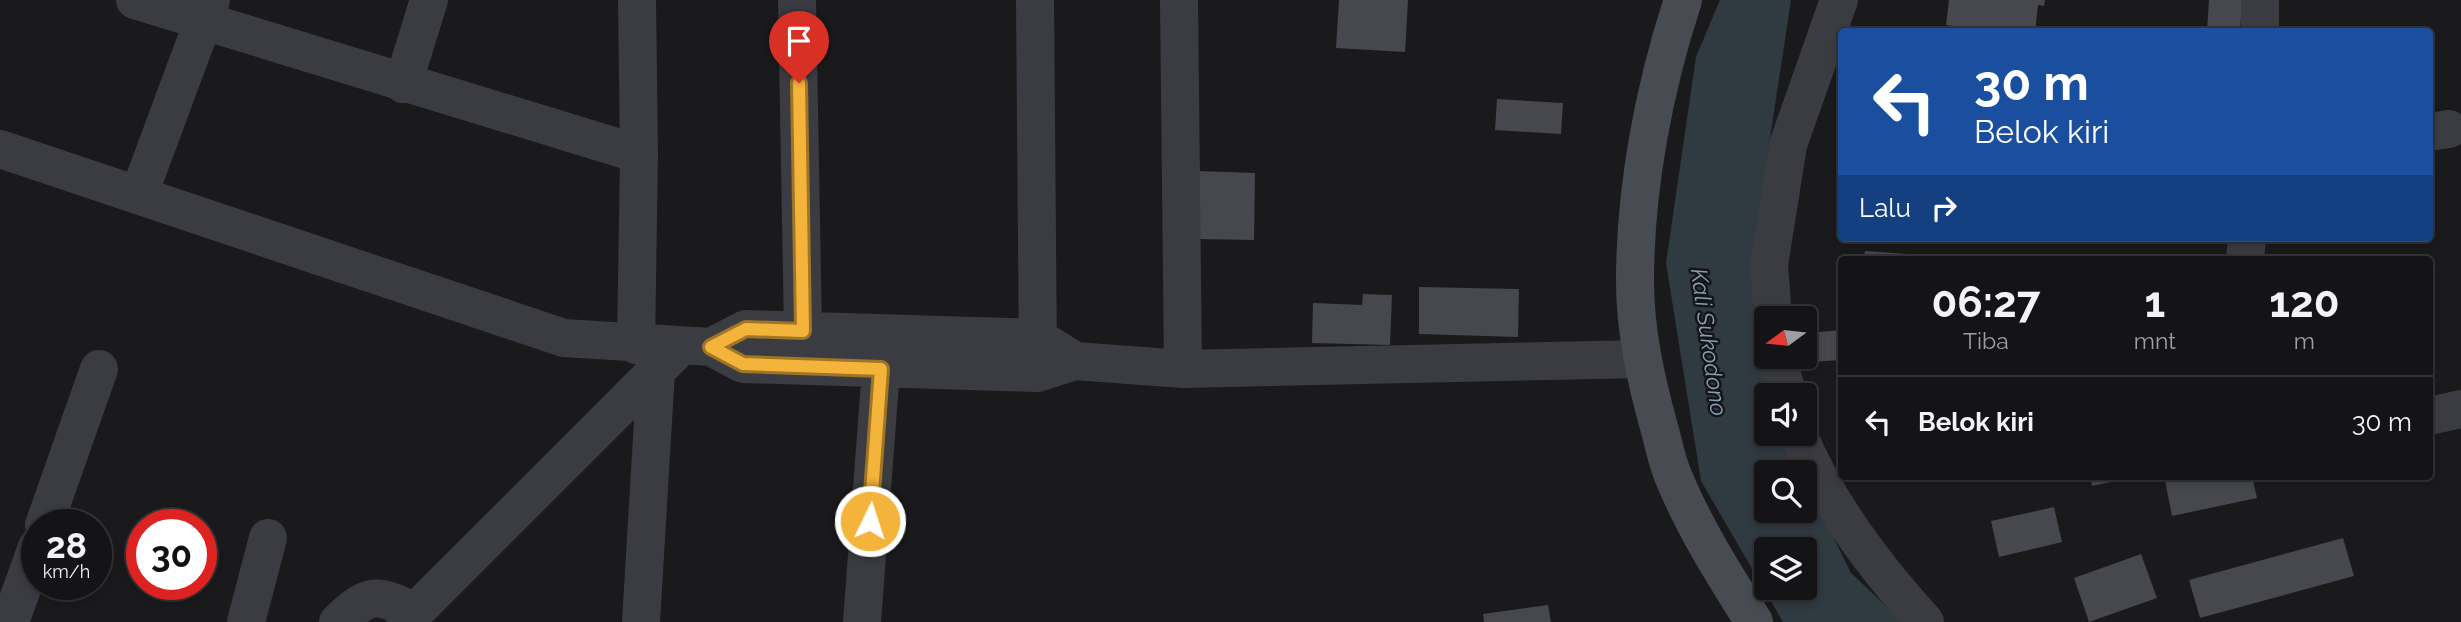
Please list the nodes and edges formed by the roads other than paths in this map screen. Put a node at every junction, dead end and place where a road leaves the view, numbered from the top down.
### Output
1 (135, 0) edge
2 (429, 0) edge
3 (637, 0) edge
4 (797, 0) edge
5 (1010, 0) edge
6 (1035, 0) edge
7 (1179, 0) edge
8 (1683, 0) edge
9 (1839, 0) edge
10 (2260, 0) edge
11 (207, 11) edge
12 (2260, 28) edge
13 (403, 84) junction
14 (0, 149) edge
15 (639, 154) junction
16 (139, 194) junction
17 (1772, 306) edge
18 (803, 331) junction
19 (671, 352) junction
20 (1026, 355) junction
21 (1642, 359) junction
22 (99, 369) dead end
23 (881, 369) junction
24 (1183, 369) junction
25 (2461, 409) edge
26 (2433, 415) edge
27 (1804, 446) edge
28 (50, 509) edge
29 (268, 538) dead end
30 (21, 591) edge
31 (424, 611) edge
32 (10, 622) edge
33 (246, 622) edge
34 (338, 622) edge
35 (641, 622) edge
36 (862, 622) edge
37 (1754, 622) edge
38 (1925, 622) edge

1 - 11 street
2 - 13 street
3 - 15 street
4 - 18 street
5 - 20 street
6 - 20 street
7 - 24 street
8 - 21 main road
9 - 17 street
10 - 12 street
11 - 13 street
11 - 16 street
13 - 15 street
14 - 16 street
15 - 19 street
16 - 19 street
18 - 19 street
18 - 20 street
19 - 23 street
19 - 31 street
19 - 35 street
20 - 23 street
20 - 24 street
21 - 24 street
21 - 37 main road
22 - 28 street
23 - 36 street
25 - 26 street
27 - 38 street
29 - 33 street
30 - 32 street
31 - 34 street

